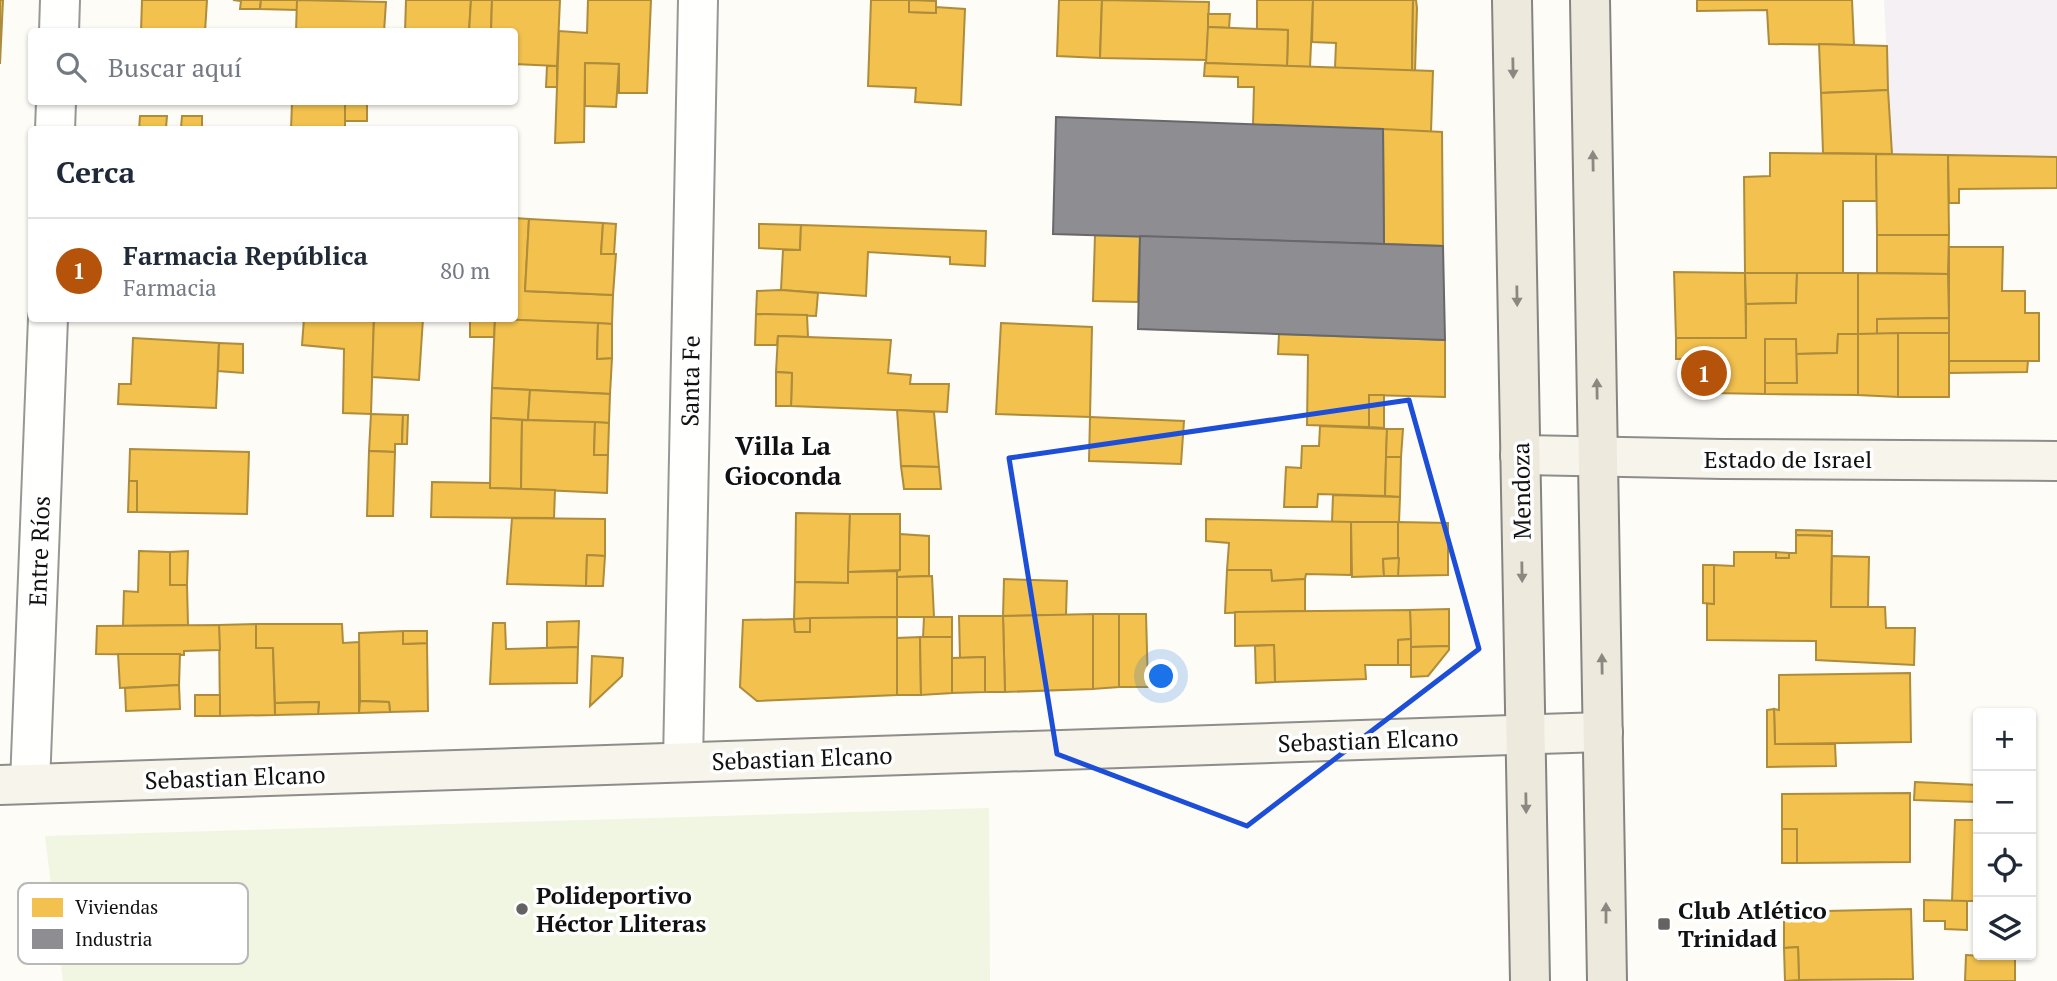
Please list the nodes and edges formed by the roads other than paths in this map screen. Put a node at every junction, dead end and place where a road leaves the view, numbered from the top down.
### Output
1 (60, 0) edge
2 (698, 0) edge
3 (1511, 0) edge
4 (1590, 0) edge
5 (59, 28) edge
6 (56, 105) edge
7 (55, 126) edge
8 (48, 322) edge
9 (1520, 455) junction
10 (1599, 457) junction
11 (2057, 460) edge
12 (1604, 732) junction
13 (1525, 735) junction
14 (683, 762) junction
15 (15, 784) edge
16 (1530, 981) edge
17 (1607, 981) edge

1 - 5 street
2 - 14 street, Santa Fe
3 -> 9 main road, Mendoza
10 -> 4 main road
6 - 7 street
8 - 15 street, Entre Ríos
9 - 10 street, Estado de Israel
9 -> 13 main road, Mendoza
10 - 11 street, Estado de Israel
12 -> 10 main road
12 - 13 street, Sebastian Elcano
17 -> 12 main road
13 - 14 street, Sebastian Elcano
13 -> 16 main road, Mendoza
14 - 15 street, Sebastian Elcano

